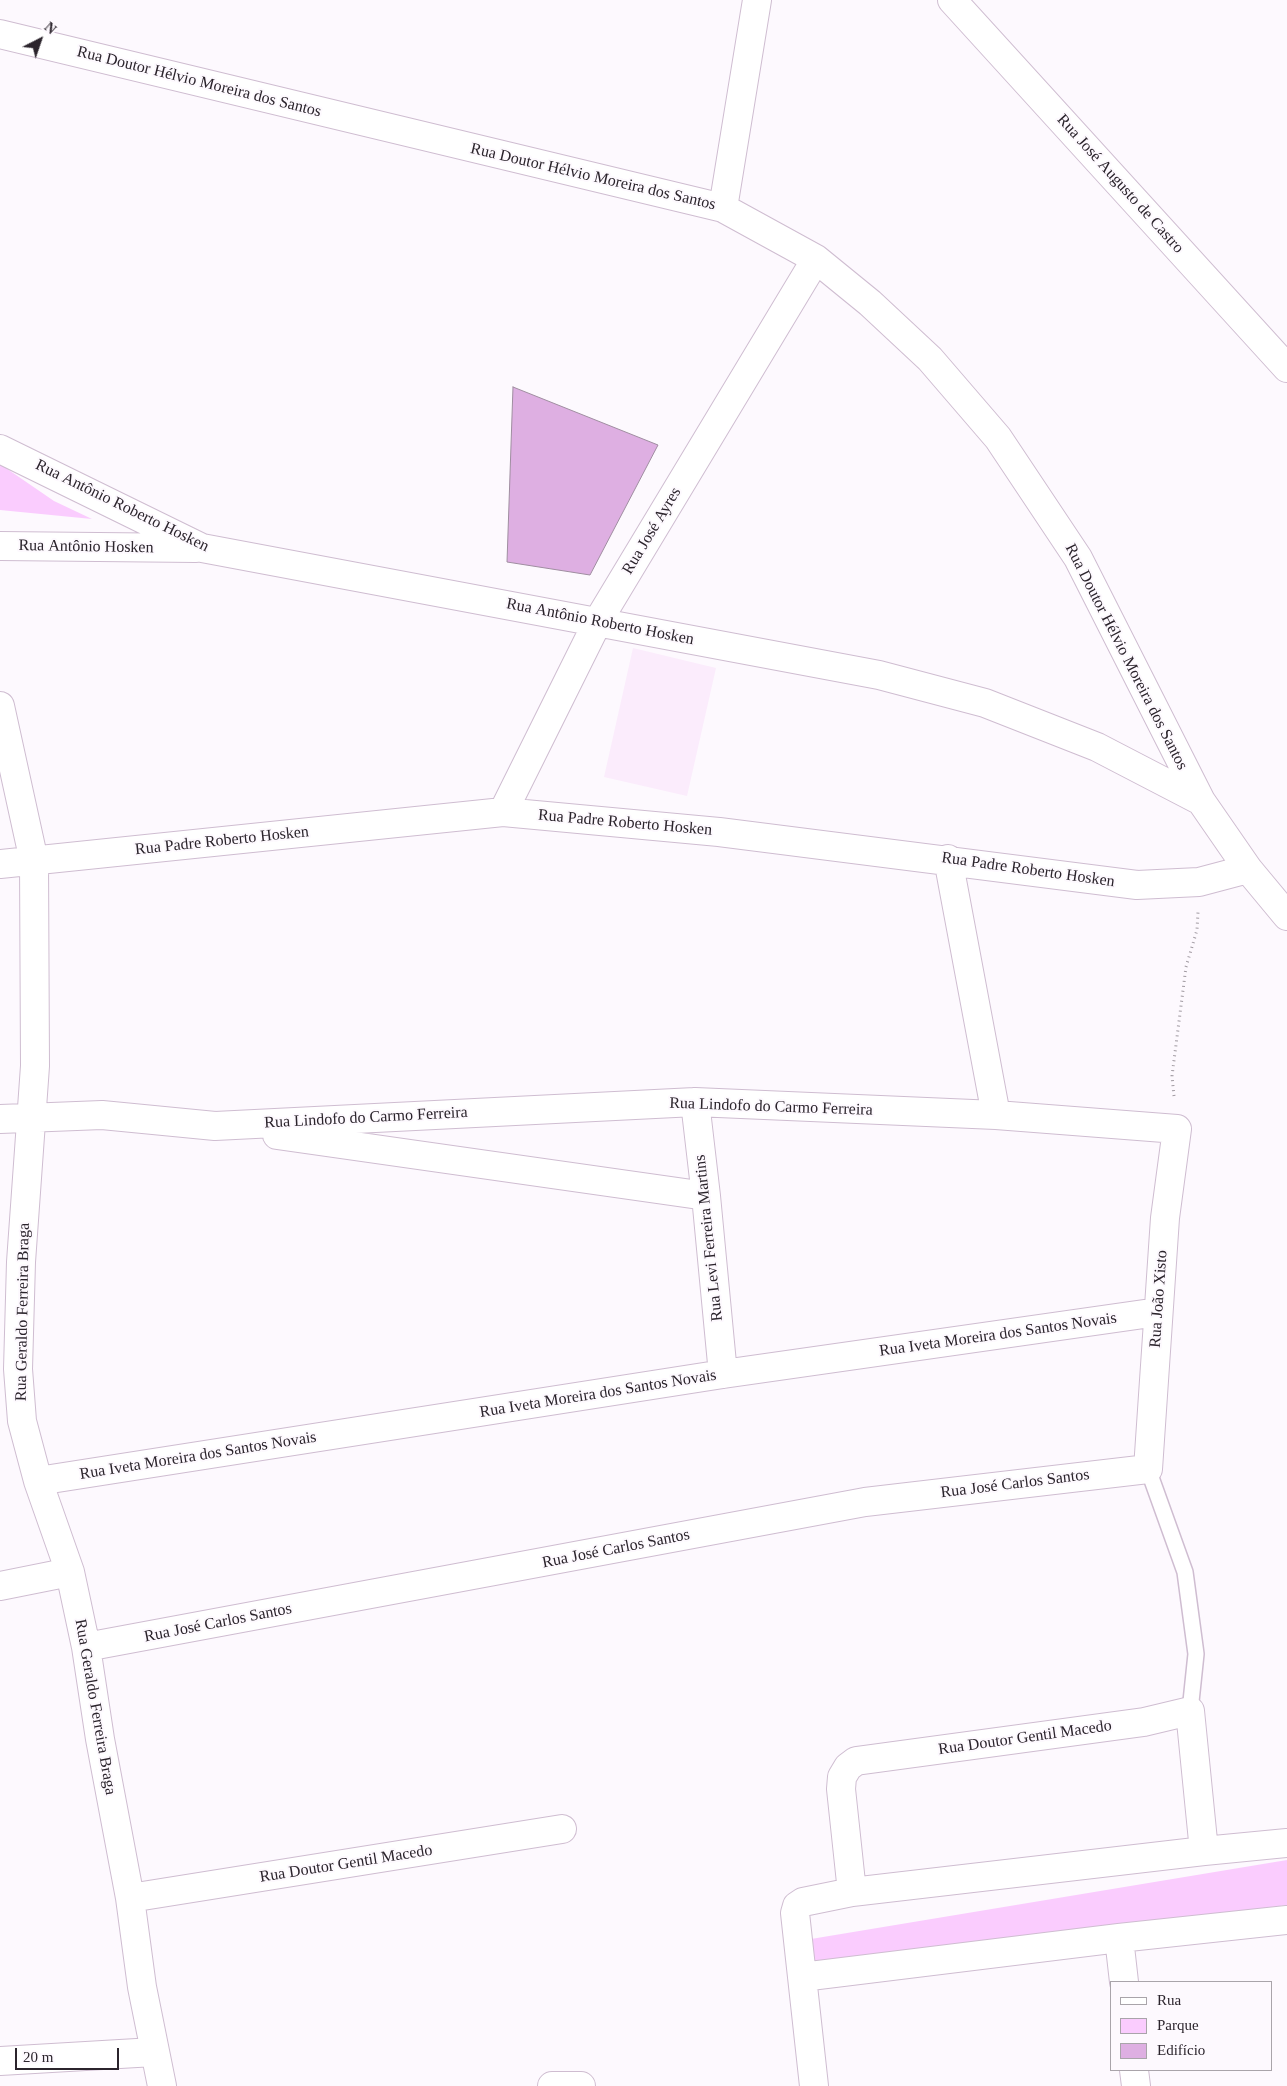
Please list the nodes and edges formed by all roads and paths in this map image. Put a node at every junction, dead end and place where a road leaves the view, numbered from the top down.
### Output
1 (757, 0) edge
2 (952, 0) edge
3 (0, 34) edge
4 (723, 208) junction
5 (816, 259) junction
6 (1287, 368) edge
7 (0, 449) edge
8 (0, 546) edge
9 (202, 548) junction
10 (598, 621) junction
11 (0, 706) edge
12 (1201, 801) junction
13 (502, 812) junction
14 (948, 859) junction
15 (34, 861) junction
16 (0, 864) edge
17 (1248, 869) junction
18 (1199, 882) junction
19 (1281, 898) edge
20 (695, 1102) junction
21 (996, 1115) junction
22 (0, 1118) edge
23 (31, 1118) junction
24 (215, 1126) junction
25 (1177, 1129) junction
26 (706, 1196) junction
27 (11, 1261) edge
28 (1158, 1312) junction
29 (723, 1374) junction
30 (11, 1420) edge
31 (1148, 1468) junction
32 (38, 1481) junction
33 (70, 1572) junction
34 (0, 1586) edge
35 (86, 1647) junction
36 (1190, 1711) junction
37 (562, 1829) dead end
38 (1287, 1843) edge
39 (1204, 1850) junction
40 (852, 1892) junction
41 (130, 1898) junction
42 (1287, 1920) edge
43 (1119, 1938) junction
44 (802, 1977) junction
45 (1124, 1981) edge
46 (154, 2052) junction
47 (0, 2061) edge
48 (1134, 2071) edge
49 (162, 2086) edge
50 (552, 2086) edge
51 (581, 2086) edge
52 (814, 2086) edge
53 (1136, 2086) edge

1 - 4 street
2 - 6 street, Rua José Augusto de Castro
3 - 4 street, Rua Doutor Hélvio Moreira dos Santos
4 - 5 street, Rua Doutor Hélvio Moreira dos Santos
5 - 10 street, Rua José Ayres
5 - 12 street, Rua Doutor Hélvio Moreira dos Santos
7 - 9 street, Rua Antônio Roberto Hosken
8 - 9 street, Rua Antônio Hosken
9 - 10 street, Rua Antônio Roberto Hosken
10 - 12 street, Rua Antônio Roberto Hosken
10 - 13 street, Rua José Ayres
11 - 15 street, Rua Geraldo Ferreira Braga
12 - 17 street, Rua Doutor Hélvio Moreira dos Santos
13 - 14 street, Rua Padre Roberto Hosken
13 - 15 street, Rua Padre Roberto Hosken
14 - 18 street, Rua Padre Roberto Hosken
14 - 21 street
15 - 16 street, Rua Padre Roberto Hosken
15 - 23 street, Rua Geraldo Ferreira Braga
17 - 18 street, Rua Padre Roberto Hosken
17 - 19 street, Rua Doutor Hélvio Moreira dos Santos
18 - 25 path
20 - 21 street, Rua Lindofo do Carmo Ferreira
20 - 24 street, Rua Lindofo do Carmo Ferreira
20 - 26 street, Rua Levi Ferreira Martins
21 - 25 street, Rua Lindofo do Carmo Ferreira
22 - 23 street, Rua Lindofo do Carmo Ferreira
23 - 24 street, Rua Lindofo do Carmo Ferreira
23 - 27 street, Rua Geraldo Ferreira Braga
24 - 26 street, Rua Lindofo do Carmo Ferreira
25 - 28 street, Rua João Xisto
26 - 29 street, Rua Levi Ferreira Martins
27 - 30 street, Rua Geraldo Ferreira Braga
28 - 29 street, Rua Iveta Moreira dos Santos Novais
28 - 31 street, Rua João Xisto
29 - 32 street, Rua Iveta Moreira dos Santos Novais
30 - 32 street, Rua Geraldo Ferreira Braga
31 - 35 street, Rua José Carlos Santos
31 - 36 lane
32 - 33 street, Rua Geraldo Ferreira Braga
33 - 34 street
33 - 35 street, Rua Geraldo Ferreira Braga
35 - 41 street, Rua Geraldo Ferreira Braga
36 - 39 street
36 - 40 street, Rua Doutor Gentil Macedo
37 - 41 street, Rua Doutor Gentil Macedo
38 - 39 street
39 - 40 street
40 - 44 street
41 - 46 street, Rua Geraldo Ferreira Braga
42 - 43 street
43 - 44 street
43 - 45 street
44 - 52 street
46 - 47 street
46 - 49 street, Rua Geraldo Ferreira Braga
48 - 53 street
50 - 51 street

